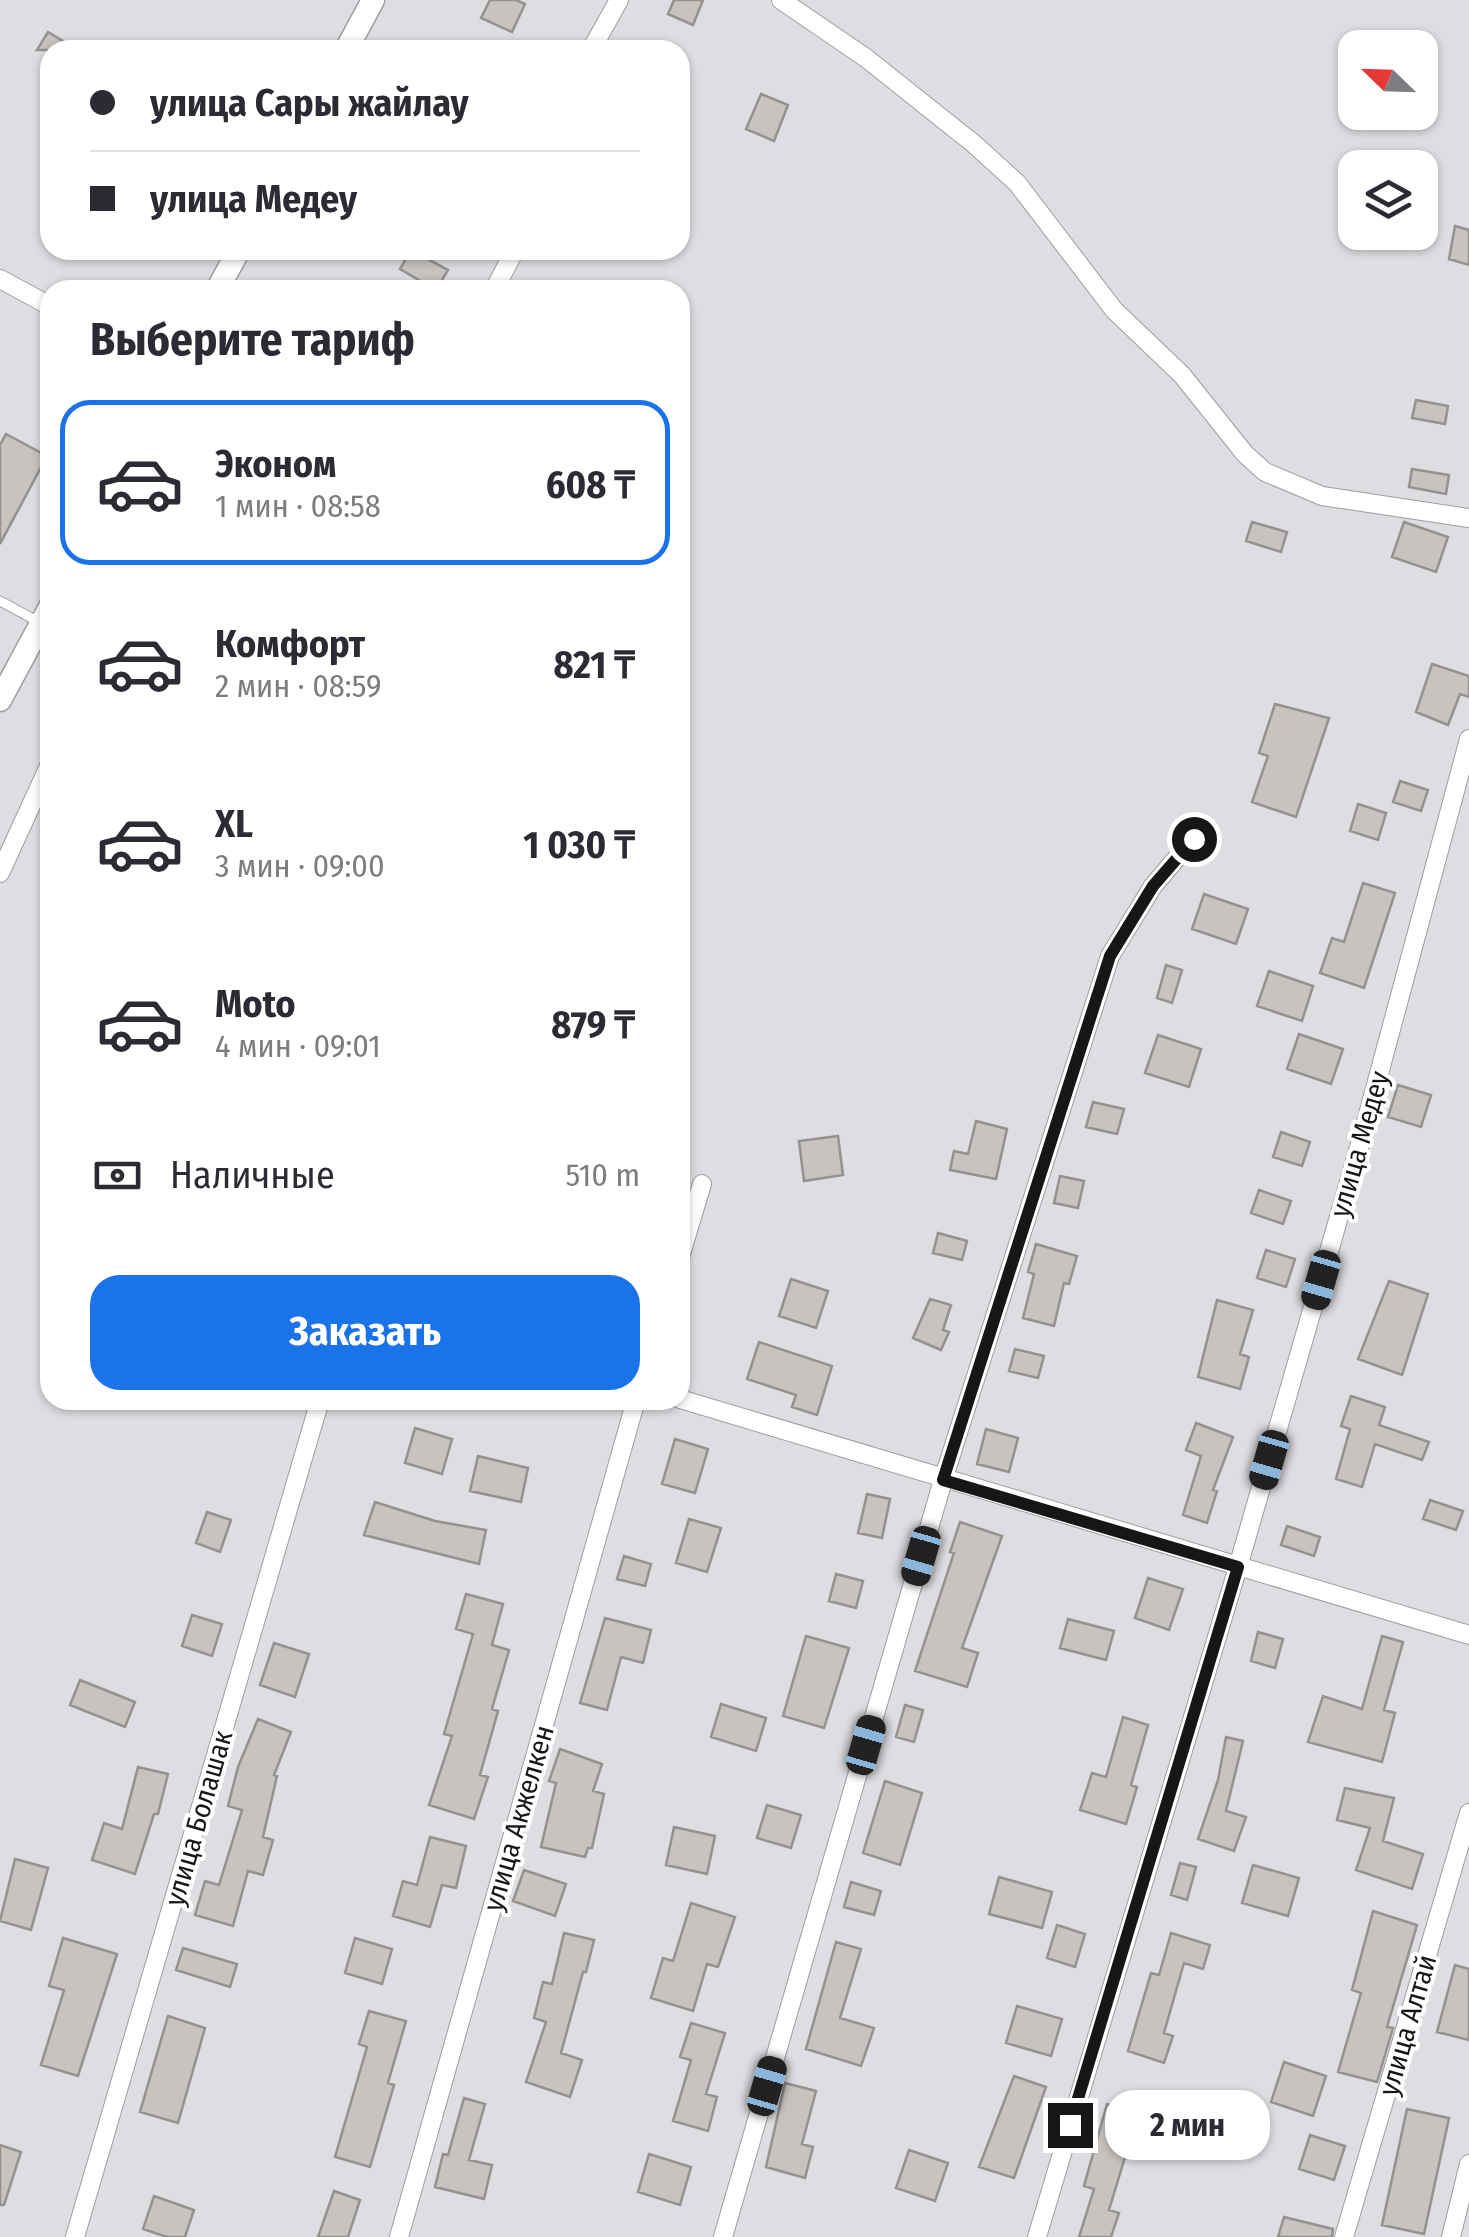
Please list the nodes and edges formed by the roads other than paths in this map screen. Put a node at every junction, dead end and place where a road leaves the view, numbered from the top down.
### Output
1 (373, 0) edge
2 (618, 0) edge
3 (781, 0) edge
4 (351, 40) edge
5 (596, 40) edge
6 (0, 279) edge
7 (40, 301) edge
8 (1469, 518) edge
9 (0, 601) edge
10 (40, 613) edge
11 (40, 626) edge
12 (0, 700) edge
13 (1469, 739) edge
14 (40, 786) edge
15 (1194, 839) dead end
16 (0, 873) edge
17 (702, 1184) dead end
18 (690, 1224) edge
19 (690, 1402) edge
20 (317, 1410) edge
21 (633, 1410) edge
22 (943, 1480) junction
23 (1238, 1567) junction
24 (1469, 1636) edge
25 (1469, 1813) edge
26 (1469, 2164) edge
27 (75, 2237) edge
28 (399, 2237) edge
29 (723, 2237) edge
30 (1037, 2237) edge
31 (1344, 2237) edge
32 (1451, 2237) edge

1 - 4 street
2 - 5 street
3 - 8 street
6 - 7 street
9 - 10 lane
11 - 12 street
13 - 23 street, улица Медеу
14 - 16 street
15 - 22 street
17 - 18 street
19 - 22 street
20 - 27 street, улица Болашак
21 - 28 street, улица Акжелкен
22 - 23 street
22 - 29 street
23 - 24 street
23 - 30 street, улица Медеу
25 - 31 street, улица Алтай
26 - 32 street

